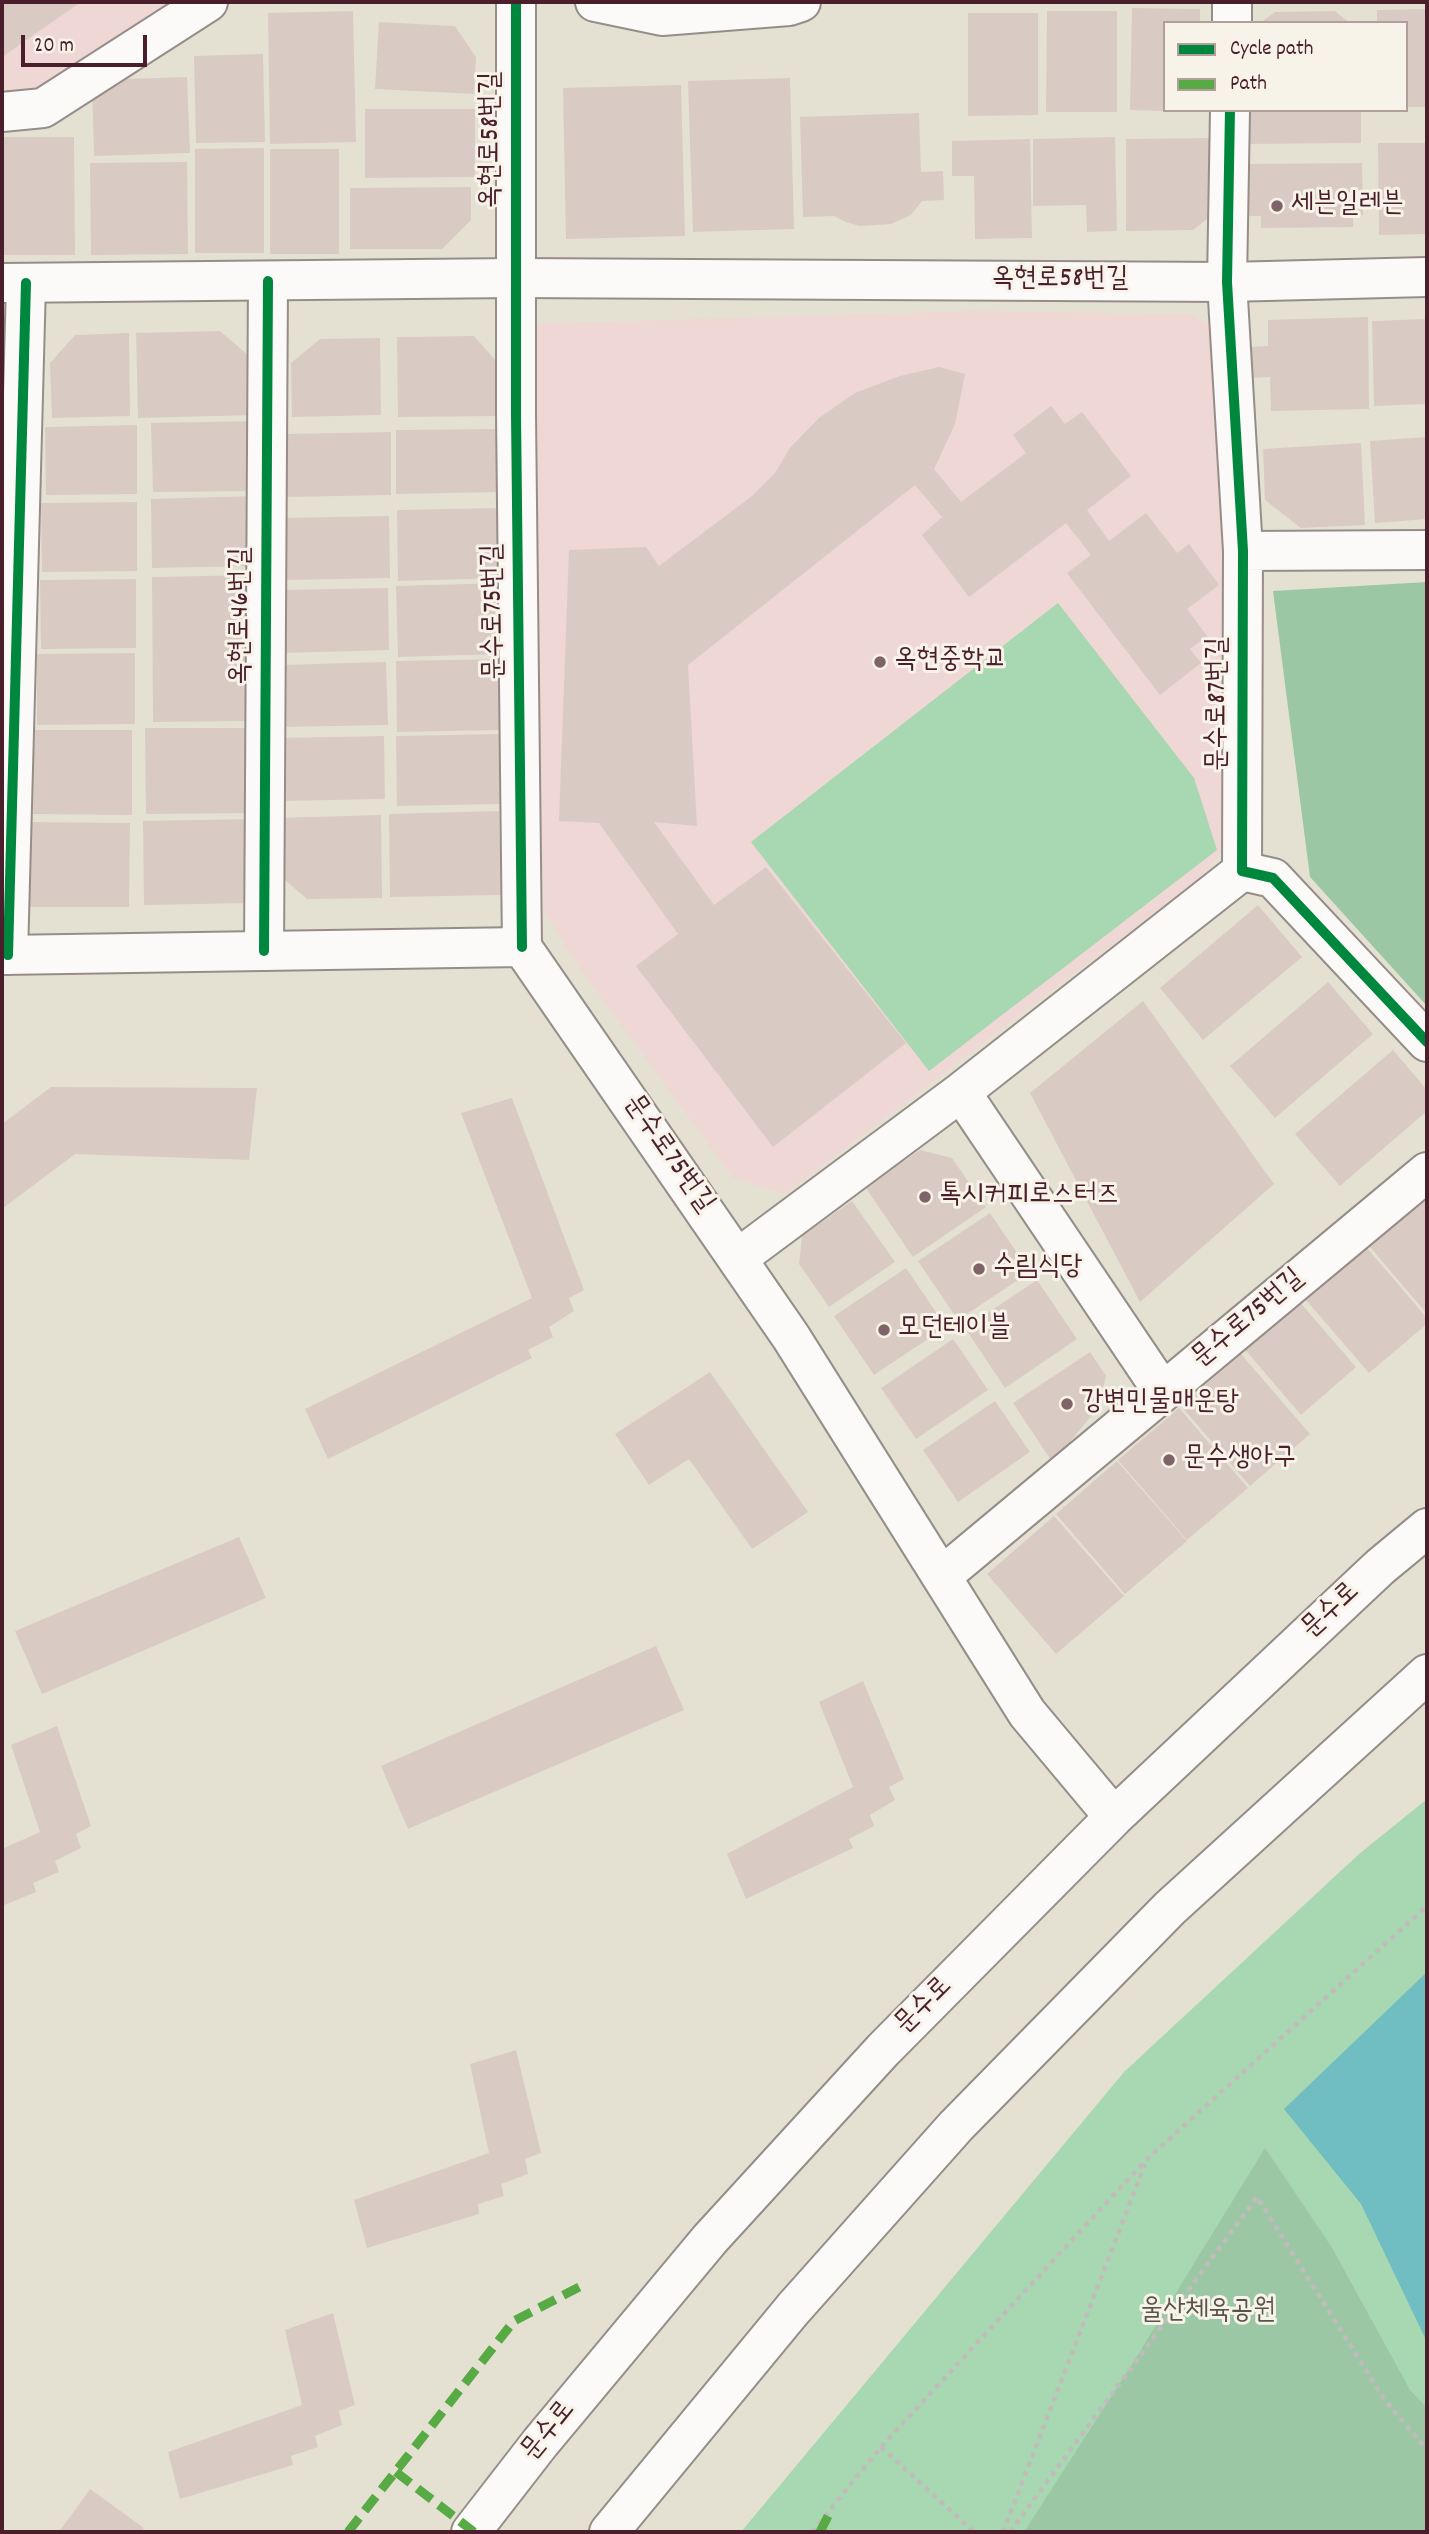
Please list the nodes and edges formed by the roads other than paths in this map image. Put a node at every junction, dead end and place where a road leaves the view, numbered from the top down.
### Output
1 (208, 2) edge
2 (516, 2) edge
3 (595, 2) edge
4 (801, 2) edge
5 (1232, 2) edge
6 (1232, 21) edge
7 (2, 112) edge
8 (1230, 112) edge
9 (1427, 277) edge
10 (516, 278) junction
11 (268, 281) junction
12 (1227, 282) junction
13 (14, 283) edge
14 (1427, 550) edge
15 (1243, 551) junction
16 (1242, 871) junction
17 (522, 947) junction
18 (264, 951) junction
19 (5, 955) edge
20 (1427, 1042) edge
21 (961, 1092) junction
22 (1427, 1172) edge
23 (738, 1258) junction
24 (1163, 1392) junction
25 (1427, 1528) edge
26 (942, 1576) junction
27 (1427, 1674) edge
28 (1114, 1817) junction
29 (471, 2532) edge
30 (609, 2532) edge

1 - 7 street
2 - 10 street, 옥현로58번길
3 - 4 street
5 - 6 street
8 - 12 street
9 - 12 street, 옥현로58번길
10 - 11 street, 옥현로58번길
10 - 12 street, 옥현로58번길
10 - 17 street, 문수로75번길
11 - 13 street, 옥현로58번길
11 - 18 street, 옥현로46번길
12 - 15 street, 문수로87번길
13 - 19 street
14 - 15 street
15 - 16 street, 문수로87번길
16 - 20 street
16 - 21 street
17 - 18 street
17 - 23 street, 문수로75번길
18 - 19 street
21 - 23 street
21 - 24 street
22 - 24 street, 문수로75번길
23 - 26 street, 문수로75번길
24 - 26 street, 문수로75번길
25 - 28 street, 문수로
26 - 28 street, 문수로75번길
27 - 30 street
28 - 29 street, 문수로

